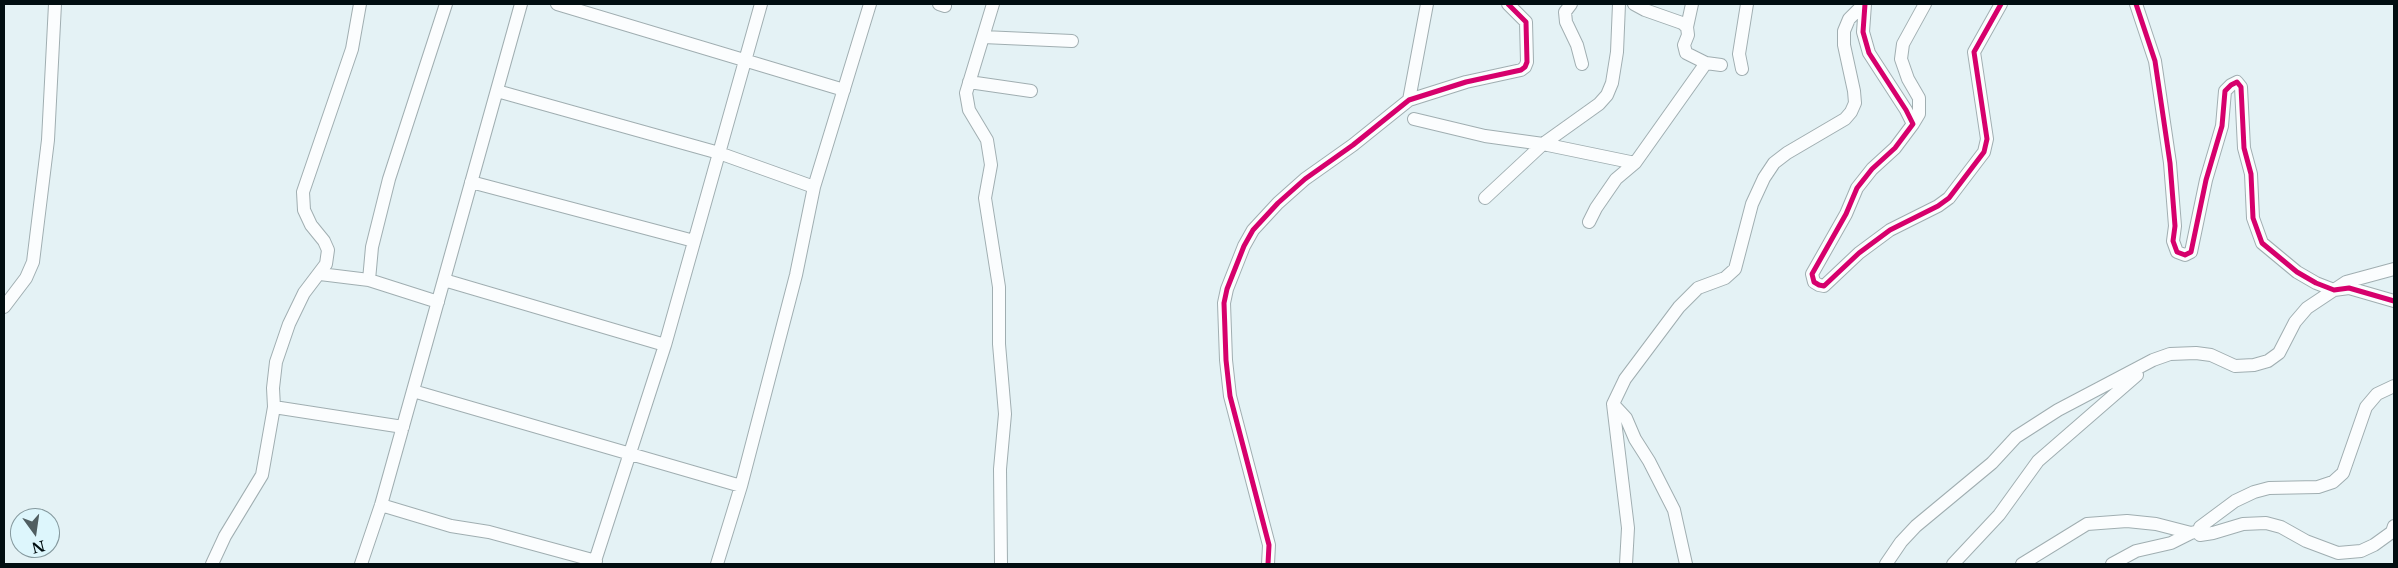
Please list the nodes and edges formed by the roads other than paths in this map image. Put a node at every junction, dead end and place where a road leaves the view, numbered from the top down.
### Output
1 (55, 4) edge
2 (360, 4) edge
3 (446, 4) edge
4 (521, 4) edge
5 (557, 4) edge
6 (761, 4) edge
7 (870, 4) edge
8 (992, 4) edge
9 (1427, 4) edge
10 (1508, 4) edge
11 (1571, 4) edge
12 (1619, 4) edge
13 (1634, 4) edge
14 (1692, 4) edge
15 (1746, 4) edge
16 (1864, 4) edge
17 (1925, 4) edge
18 (2001, 4) edge
19 (2136, 4) edge
20 (1687, 27) junction
21 (983, 37) junction
22 (1072, 41) dead end
23 (744, 61) junction
24 (1706, 63) junction
25 (1582, 64) dead end
26 (1721, 65) dead end
27 (1742, 69) dead end
28 (970, 82) junction
29 (844, 90) junction
30 (497, 91) junction
31 (1031, 91) dead end
32 (1409, 100) junction
33 (1414, 119) dead end
34 (1913, 124) junction
35 (1543, 144) junction
36 (719, 153) junction
37 (1634, 163) junction
38 (471, 182) junction
39 (814, 187) junction
40 (1485, 198) dead end
41 (1590, 222) dead end
42 (694, 241) junction
43 (2394, 269) edge
44 (320, 274) junction
45 (369, 280) junction
46 (444, 280) junction
47 (2334, 290) junction
48 (2394, 301) edge
49 (438, 302) junction
50 (4, 307) edge
51 (666, 345) junction
52 (2160, 358) junction
53 (2394, 386) edge
54 (413, 391) junction
55 (1613, 404) junction
56 (274, 407) junction
57 (403, 427) junction
58 (630, 453) junction
59 (741, 486) junction
60 (381, 505) junction
61 (2394, 526) edge
62 (2195, 532) junction
63 (595, 563) edge
64 (212, 564) edge
65 (361, 564) edge
66 (717, 564) edge
67 (1001, 564) edge
68 (1268, 564) edge
69 (1626, 564) edge
70 (1686, 564) edge
71 (1886, 564) edge
72 (1953, 564) edge
73 (2022, 564) edge
74 (2112, 564) edge

1 - 50 street
2 - 44 street
3 - 45 street
4 - 30 street
5 - 23 street
6 - 23 street
7 - 29 street
8 - 21 street
9 - 32 street
10 - 32 street
11 - 25 street
12 - 35 street
13 - 20 street
14 - 20 street
15 - 27 street
16 - 34 street
16 - 55 street
17 - 34 street
18 - 34 street
19 - 47 street
20 - 24 street
21 - 22 street
21 - 28 street
23 - 29 street
23 - 36 street
24 - 26 street
24 - 37 street
28 - 31 street
28 - 67 street
29 - 39 street
30 - 36 street
30 - 38 street
32 - 68 street
33 - 35 street
35 - 37 street
35 - 40 street
36 - 39 street
36 - 42 street
37 - 41 street
38 - 42 street
38 - 46 street
39 - 59 street
42 - 51 street
43 - 47 street
44 - 45 street
44 - 56 street
45 - 49 street
46 - 49 street
46 - 51 street
47 - 48 street
47 - 52 street
49 - 54 street
51 - 58 street
52 - 71 street
52 - 72 street
53 - 62 street
54 - 57 street
54 - 58 street
55 - 69 street
55 - 70 street
56 - 57 street
56 - 64 street
57 - 60 street
58 - 59 street
58 - 63 street
59 - 66 street
60 - 63 street
60 - 65 street
61 - 62 street
62 - 73 street
62 - 74 street

